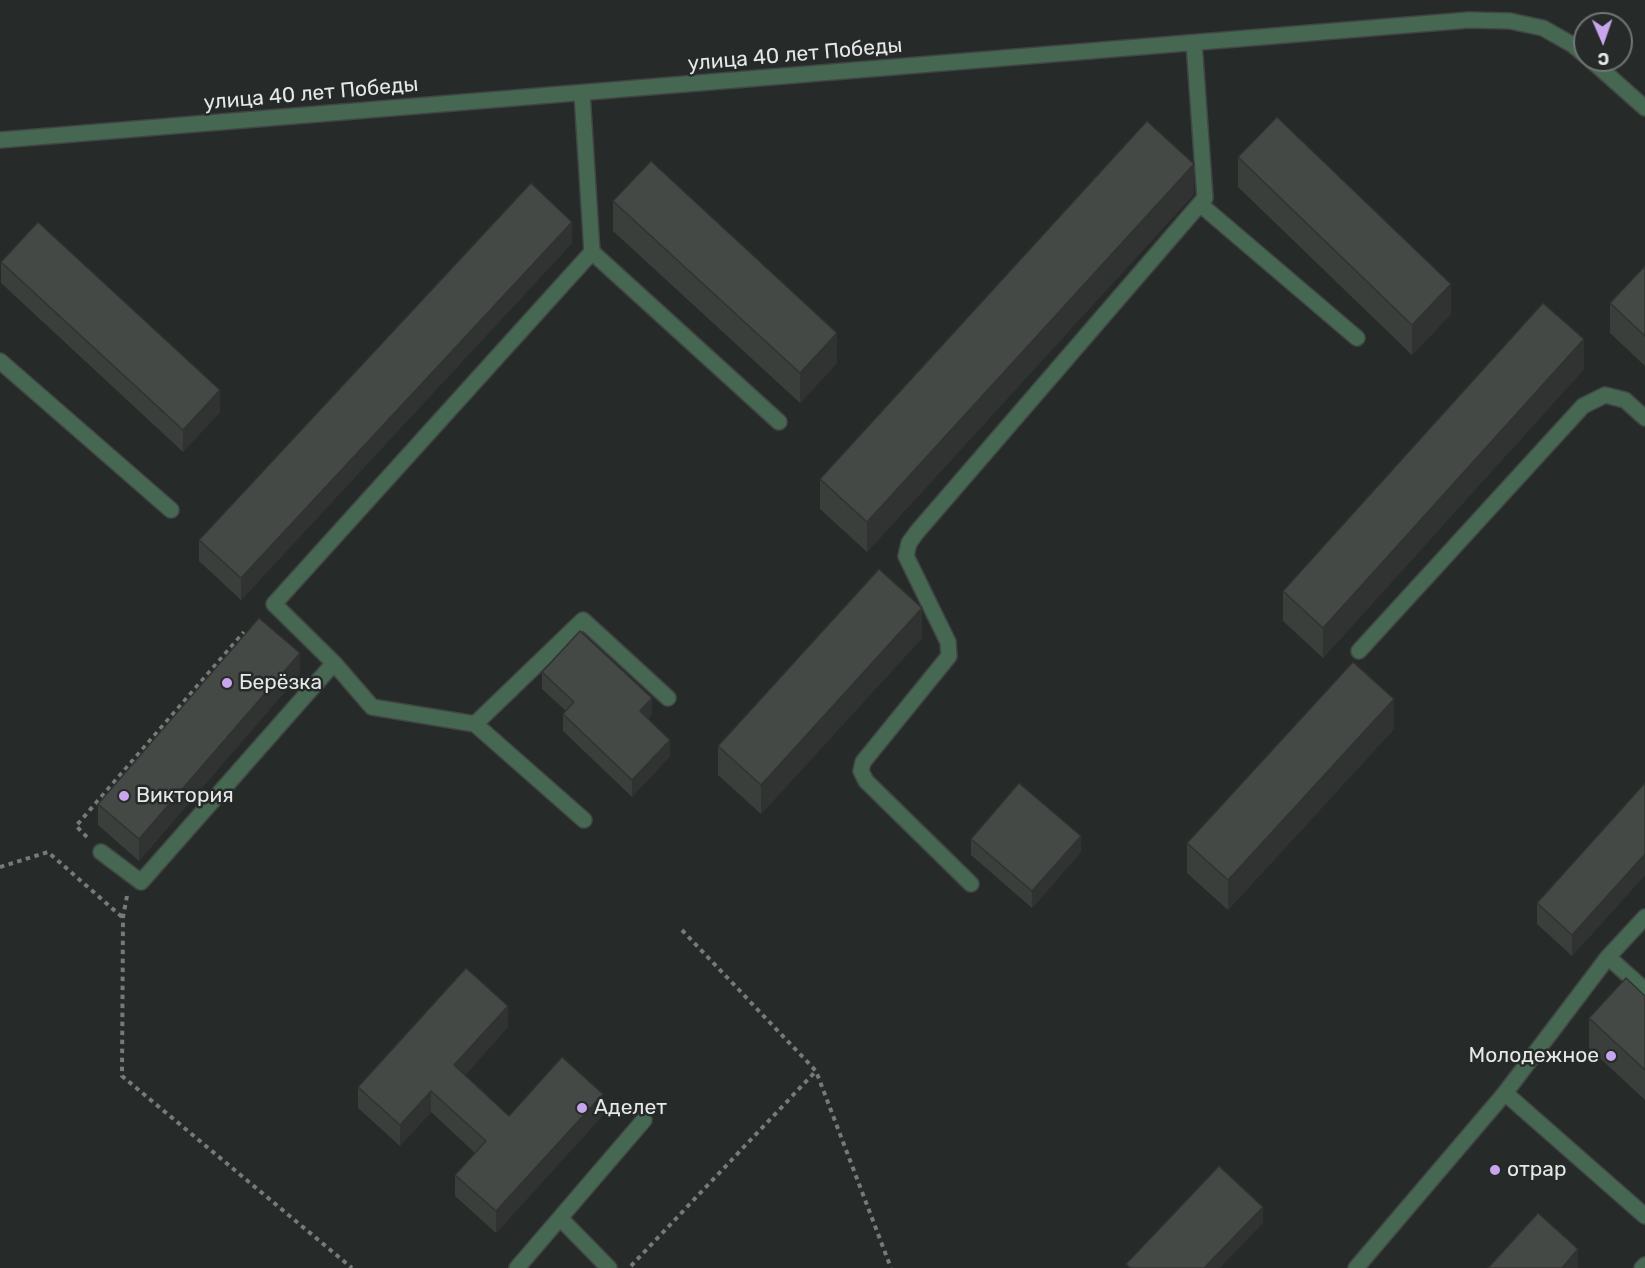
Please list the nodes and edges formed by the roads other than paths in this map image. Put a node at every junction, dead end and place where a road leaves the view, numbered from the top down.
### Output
1 (1194, 43) junction
2 (1573, 45) edge
3 (1604, 72) edge
4 (582, 93) junction
5 (1645, 108) edge
6 (0, 140) edge
7 (1201, 205) junction
8 (592, 252) junction
9 (1357, 338) dead end
10 (0, 361) edge
11 (1645, 418) edge
12 (779, 422) dead end
13 (171, 510) dead end
14 (1359, 651) dead end
15 (334, 663) junction
16 (668, 698) dead end
17 (475, 723) junction
18 (584, 820) dead end
19 (101, 852) road end
20 (971, 884) dead end
21 (1645, 917) edge
22 (1608, 957) junction
23 (1645, 990) edge
24 (1505, 1093) junction
25 (644, 1120) dead end
26 (1645, 1216) edge
27 (560, 1218) junction
28 (1645, 1264) edge
29 (517, 1268) edge
30 (609, 1268) edge
31 (1356, 1268) edge
32 (1642, 1268) edge

1 - 2 street, улица 40 лет Победы
1 - 4 street, улица 40 лет Победы
1 - 7 street
3 - 5 street
4 - 6 street, улица 40 лет Победы
4 - 8 street
7 - 9 street
7 - 20 street
8 - 12 street
8 - 15 street
10 - 13 street
11 - 14 street
15 - 17 street
15 - 19 street
16 - 17 street
17 - 18 street
21 - 22 street
22 - 23 street
22 - 24 street
24 - 26 street
24 - 31 street
25 - 27 street
27 - 29 street
27 - 30 street
28 - 32 street

